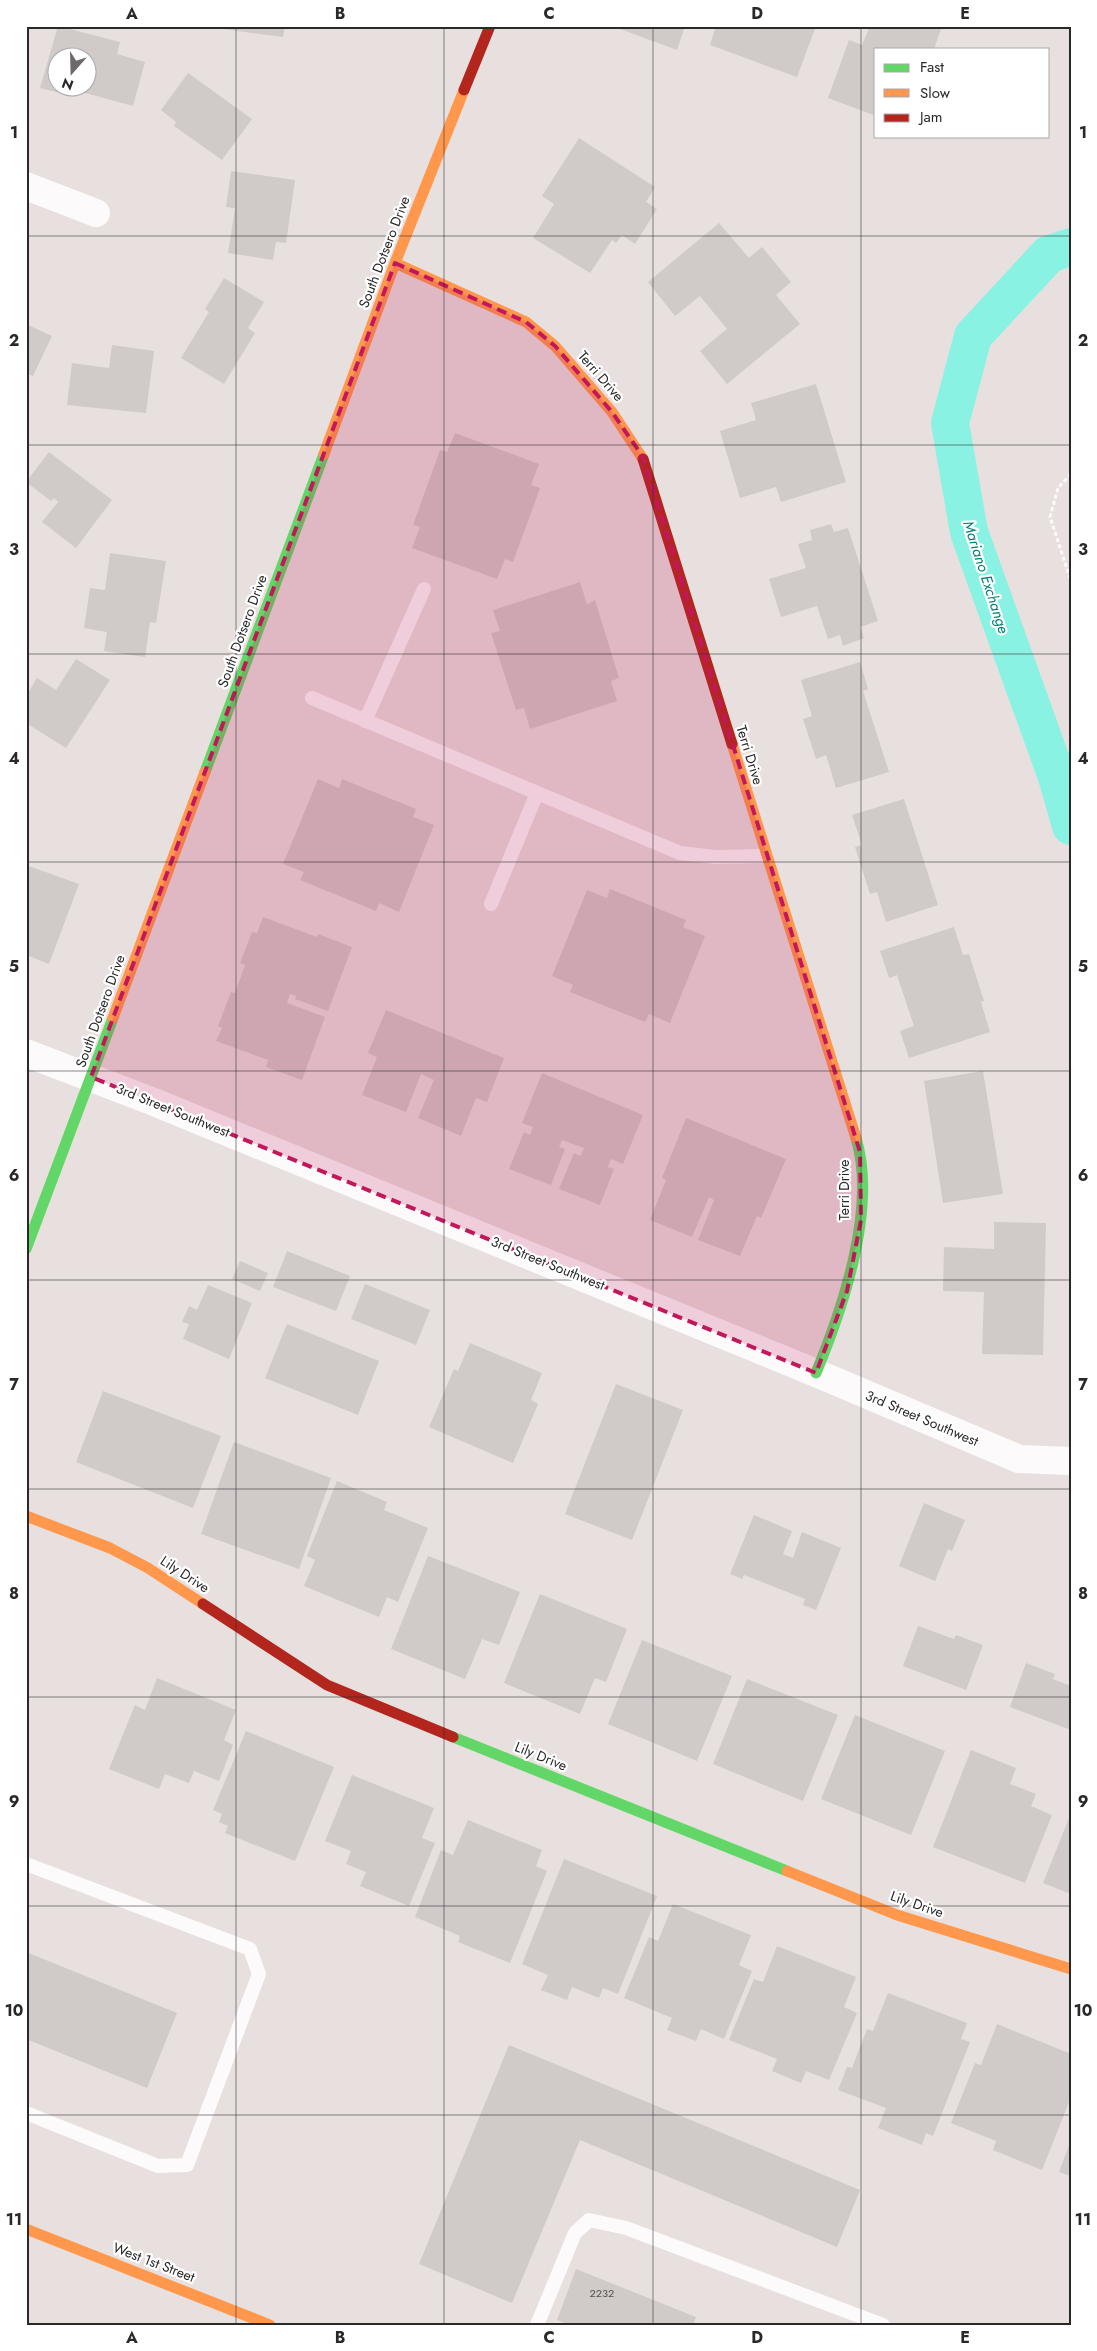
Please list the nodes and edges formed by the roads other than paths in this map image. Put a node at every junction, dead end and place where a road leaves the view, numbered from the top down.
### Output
1 (490, 26) edge
2 (26, 186) edge
3 (96, 212) dead end
4 (395, 263) junction
5 (424, 589) dead end
6 (312, 698) dead end
7 (365, 720) junction
8 (537, 793) junction
9 (766, 856) junction
10 (491, 904) dead end
11 (26, 1053) edge
12 (92, 1077) junction
13 (26, 1249) edge
14 (816, 1373) junction
15 (1071, 1461) edge
16 (26, 1516) edge
17 (26, 1864) edge
18 (1071, 1969) edge
19 (26, 2114) edge
20 (26, 2229) edge
21 (270, 2325) edge
22 (537, 2325) edge
23 (884, 2325) edge

1 - 4 street, South Dotsero Drive
2 - 3 street
4 - 9 street, Terri Drive
4 - 12 street, South Dotsero Drive
5 - 7 lane
6 - 7 lane
7 - 8 lane
8 - 9 lane
8 - 10 lane
9 - 14 street, Terri Drive
11 - 12 street, 3rd Street Southwest
12 - 13 street, South Dotsero Drive
12 - 14 street, 3rd Street Southwest
14 - 15 street, 3rd Street Southwest
16 - 18 street, Lily Drive
17 - 19 lane
20 - 21 street, West 1st Street
22 - 23 lane

